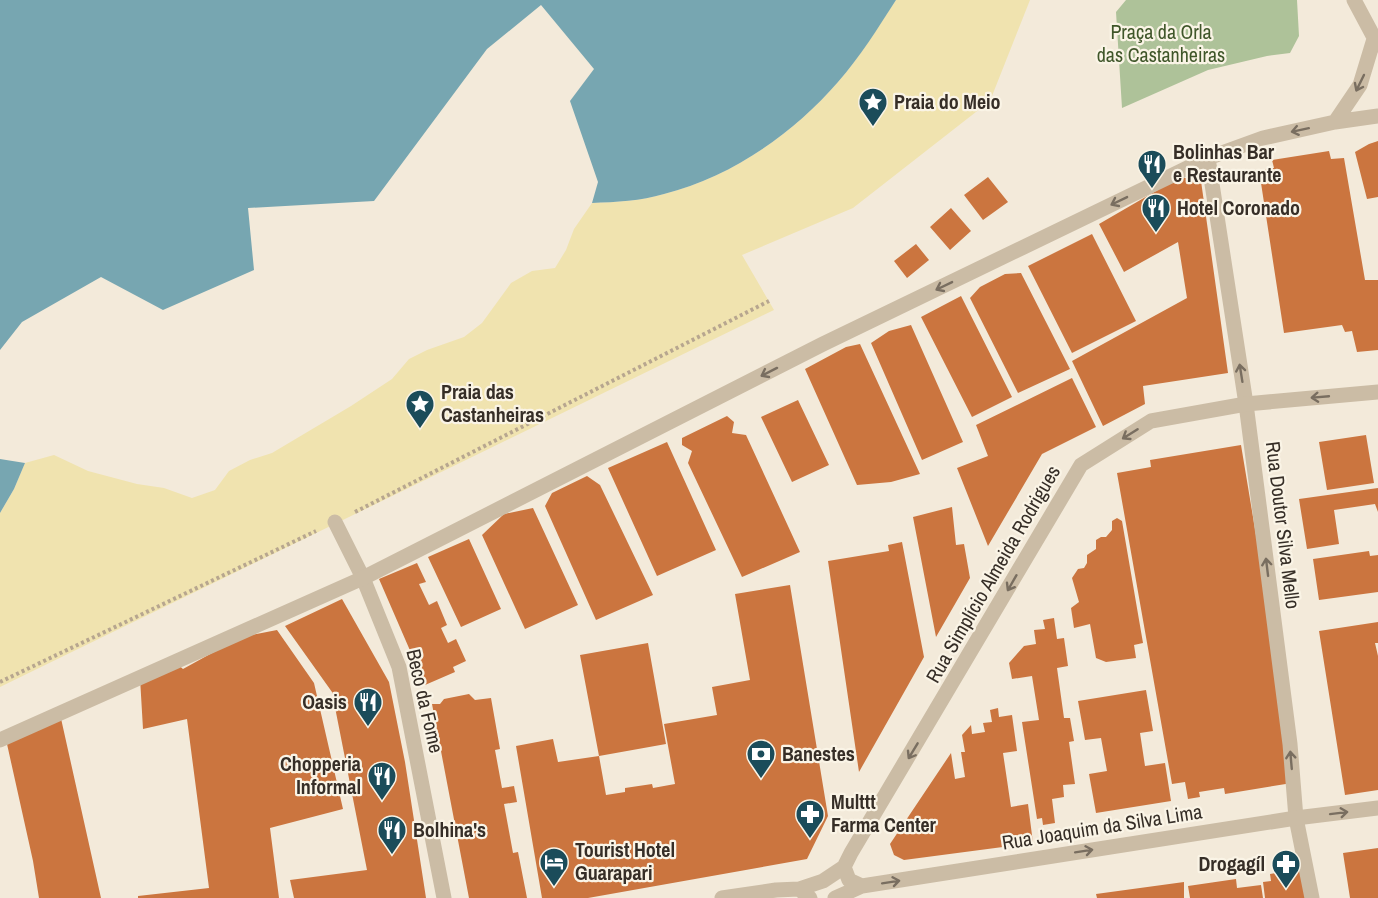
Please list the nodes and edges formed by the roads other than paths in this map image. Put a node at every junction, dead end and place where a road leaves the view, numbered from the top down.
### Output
1 (1354, 0) edge
2 (1376, 42) edge
3 (1378, 116) edge
4 (1335, 122) junction
5 (1208, 158) junction
6 (1378, 392) edge
7 (1246, 404) junction
8 (335, 522) road end
9 (363, 578) junction
10 (0, 740) edge
11 (1378, 808) edge
12 (1296, 818) junction
13 (844, 867) junction
14 (862, 886) junction
15 (805, 894) edge
16 (444, 898) edge
17 (722, 898) edge
18 (835, 898) edge
19 (1312, 898) edge

1 - 2 street
2 -> 4 street
3 - 4 street
4 -> 5 street
7 -> 5 street, Rua Doutor Silva Mello
5 -> 9 street
6 -> 7 street, Rua Simplício Almeida Rodrigues
12 -> 7 street, Rua Doutor Silva Mello
7 -> 13 street, Rua Simplício Almeida Rodrigues
8 - 9 street, Beco da Fome
9 - 10 street
9 - 16 street, Beco da Fome
12 -> 11 street, Rua Joaquim da Silva Lima
14 -> 12 street, Rua Joaquim da Silva Lima
12 - 19 street, Rua Doutor Silva Mello
13 - 14 street
13 - 15 street, Rua Simplício Almeida Rodrigues
14 - 18 street, Rua Joaquim da Silva Lima
15 - 17 street

